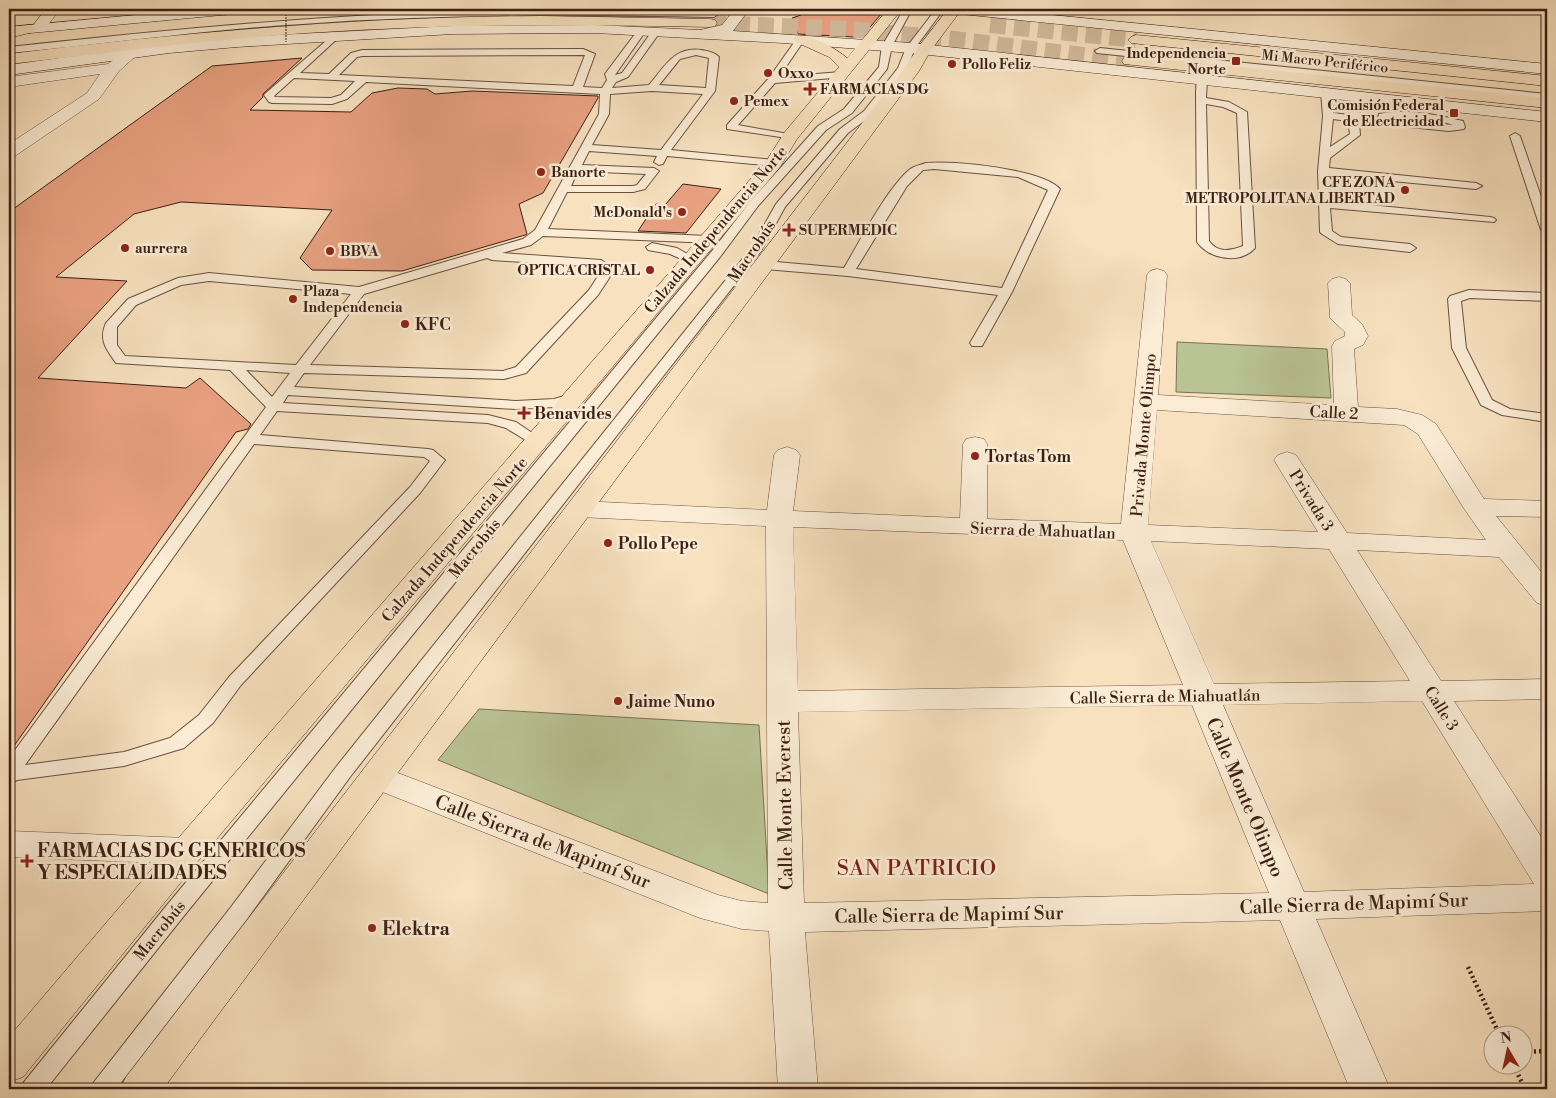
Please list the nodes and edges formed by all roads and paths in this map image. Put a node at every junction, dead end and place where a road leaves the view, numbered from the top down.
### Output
1 (53, 9) edge
2 (243, 9) edge
3 (428, 9) edge
4 (739, 9) edge
5 (895, 9) edge
6 (908, 9) edge
7 (940, 9) edge
8 (954, 9) edge
9 (1003, 9) edge
10 (286, 11) dead end
11 (1026, 17) junction
12 (713, 18) junction
13 (752, 18) dead end
14 (1116, 27) junction
15 (34, 28) junction
16 (9, 32) edge
17 (655, 32) junction
18 (336, 36) junction
19 (783, 38) junction
20 (802, 40) junction
21 (1136, 40) tunnel mouth
22 (286, 42) dead end
23 (9, 43) edge
24 (1118, 44) tunnel mouth
25 (877, 45) junction
26 (918, 48) junction
27 (9, 50) edge
28 (1100, 51) dead end
29 (131, 53) junction
30 (9, 54) edge
31 (996, 57) junction
32 (9, 59) edge
33 (1130, 61) tunnel mouth
34 (113, 68) junction
35 (1108, 68) junction
36 (1547, 69) edge
37 (844, 71) junction
38 (290, 76) junction
39 (12, 77) edge
40 (331, 77) junction
41 (364, 78) junction
42 (1202, 78) junction
43 (612, 80) junction
44 (772, 80) junction
45 (1547, 81) edge
46 (281, 84) junction
47 (354, 88) junction
48 (652, 88) junction
49 (577, 89) junction
50 (605, 91) junction
51 (1547, 91) edge
52 (710, 92) junction
53 (1326, 92) junction
54 (9, 95) edge
55 (1359, 96) junction
56 (1547, 97) edge
57 (1201, 100) junction
58 (1547, 103) edge
59 (1328, 116) junction
60 (1547, 117) edge
61 (1354, 118) junction
62 (1382, 121) junction
63 (1514, 136) dead end
64 (790, 137) junction
65 (584, 148) junction
66 (9, 152) edge
67 (664, 153) junction
68 (1325, 156) junction
69 (774, 163) junction
70 (574, 168) junction
71 (654, 171) junction
72 (1323, 171) junction
73 (1476, 186) dead end
74 (564, 189) junction
75 (1324, 204) junction
76 (1490, 220) dead end
77 (1547, 230) edge
78 (540, 232) junction
79 (709, 240) junction
80 (527, 242) junction
81 (1410, 248) dead end
82 (482, 255) junction
83 (690, 260) junction
84 (765, 265) junction
85 (848, 272) junction
86 (1157, 275) dead end
87 (1339, 283) dead end
88 (360, 292) junction
89 (1006, 292) junction
90 (1547, 297) edge
91 (977, 343) dead end
92 (234, 366) junction
93 (300, 370) junction
94 (285, 391) junction
95 (575, 397) junction
96 (1146, 402) junction
97 (274, 407) junction
98 (1346, 413) junction
99 (1547, 418) edge
100 (250, 439) junction
101 (537, 441) junction
102 (976, 444) dead end
103 (787, 455) dead end
104 (1287, 460) dead end
105 (1476, 507) junction
106 (580, 509) junction
107 (1547, 509) edge
108 (780, 519) junction
109 (973, 527) junction
110 (1134, 533) junction
111 (1337, 540) junction
112 (1507, 549) junction
113 (1547, 598) edge
114 (1547, 689) edge
115 (1432, 691) junction
116 (1203, 695) junction
117 (782, 702) junction
118 (10, 775) edge
119 (377, 777) junction
120 (9, 844) edge
121 (187, 851) junction
122 (1547, 875) edge
123 (1547, 897) edge
124 (1292, 906) junction
125 (786, 918) junction
126 (1468, 967) dead end
127 (1495, 1026) edge
128 (1547, 1051) edge
129 (1534, 1052) edge
130 (9, 1065) edge
131 (1519, 1076) edge
132 (32, 1089) edge
133 (102, 1089) edge
134 (140, 1089) edge
135 (798, 1089) edge
136 (1370, 1089) edge
137 (1525, 1089) edge

1 - 15 street
2 - 15 street
3 - 23 main road
4 - 17 street
5 - 25 main road, Calzada Independencia Norte
6 - 25 lane, Macrobús
7 - 26 lane, Macrobús
8 - 11 street
8 - 26 main road
9 - 11 street
10 - 22 path, bridge
11 - 14 street
11 - 31 street
12 - 27 lane
12 - 30 lane
12 - 32 main road
13 - 19 street
14 - 35 street
14 - 36 street
15 - 16 main road
17 - 18 street
17 - 19 street
17 - 43 lane
17 - 43 lane
18 - 29 street
18 - 38 lane
19 - 20 street
20 - 25 street
20 - 37 main road
20 - 44 lane
21 - 45 main road
24 - 51 lane, Mi Macro Periférico
25 - 26 street
25 - 37 main road, Calzada Independencia Norte
25 - 132 lane, Macrobús
26 - 31 street
26 - 84 main road
26 - 133 lane, Macrobús
28 - 56 lane, Mi Macro Periférico
29 - 34 street
29 - 39 street
31 - 35 street
33 - 58 main road
34 - 39 street
34 - 66 street
35 - 42 street
37 - 44 lane
37 - 64 main road, Calzada Independencia Norte
38 - 40 lane
38 - 46 lane
39 - 54 street
40 - 41 lane
40 - 49 lane
41 - 47 lane
41 - 49 lane
42 - 53 street
42 - 57 lane
43 - 50 lane
44 - 64 lane
46 - 47 lane
46 - 47 lane
48 - 50 lane
48 - 52 lane
48 - 52 lane
49 - 50 lane
50 - 65 lane
52 - 67 lane
53 - 55 street
53 - 59 lane
55 - 60 street
55 - 61 lane
57 - 57 lane
59 - 61 lane
59 - 68 lane
61 - 62 lane
61 - 68 lane
62 - 62 lane
63 - 77 lane
64 - 69 main road, Calzada Independencia Norte
65 - 67 lane
65 - 70 lane
67 - 69 lane
67 - 71 lane
68 - 72 lane
69 - 79 main road, Calzada Independencia Norte
70 - 71 lane
70 - 74 lane
71 - 74 lane
72 - 73 lane
72 - 75 lane
74 - 78 lane
75 - 76 lane
75 - 81 lane
78 - 79 lane
78 - 80 lane
79 - 83 main road, Calzada Independencia Norte
80 - 82 lane
80 - 83 lane
82 - 88 lane
82 - 93 lane
83 - 95 main road, Calzada Independencia Norte
84 - 85 lane
84 - 106 main road
85 - 89 lane
85 - 89 lane
86 - 96 street, Privada Monte Olimpo
87 - 98 street
88 - 92 lane
88 - 93 lane
89 - 91 lane
90 - 99 lane
92 - 93 lane
92 - 97 lane
93 - 94 lane
94 - 95 lane
94 - 97 lane
95 - 101 main road, Calzada Independencia Norte
96 - 98 street, Calle 2
96 - 110 street, Privada Monte Olimpo
97 - 100 lane
97 - 101 lane
98 - 105 street, Calle 2
100 - 118 lane
100 - 118 lane
101 - 121 main road, Calzada Independencia Norte
102 - 109 street
103 - 108 street, Calle Monte Everest
104 - 111 street, Privada 3
105 - 107 street
105 - 112 street
106 - 108 street, Sierra de Mahuatlan
106 - 119 main road
108 - 109 street, Sierra de Mahuatlan
108 - 117 street, Calle Monte Everest
109 - 110 street, Sierra de Mahuatlan
110 - 111 street, Sierra de Mahuatlan
110 - 116 street, Calle Monte Olimpo
111 - 112 street, Sierra de Mahuatlan
111 - 115 street, Calle 3
112 - 113 street
114 - 115 street, Calle Sierra de Miahuatlán
115 - 116 street, Calle Sierra de Miahuatlán
115 - 122 street, Calle 3
116 - 117 street, Calle Sierra de Miahuatlán
116 - 124 street, Calle Monte Olimpo
117 - 125 street, Calle Monte Everest
119 - 125 street, Calle Sierra de Mapimí Sur
119 - 134 main road
120 - 121 street
121 - 130 main road, Calzada Independencia Norte
123 - 124 street, Calle Sierra de Mapimí Sur
124 - 125 street, Calle Sierra de Mapimí Sur
124 - 136 street, Calle Monte Olimpo
125 - 135 street, Calle Monte Everest
126 - 127 path
128 - 129 path
131 - 137 path

